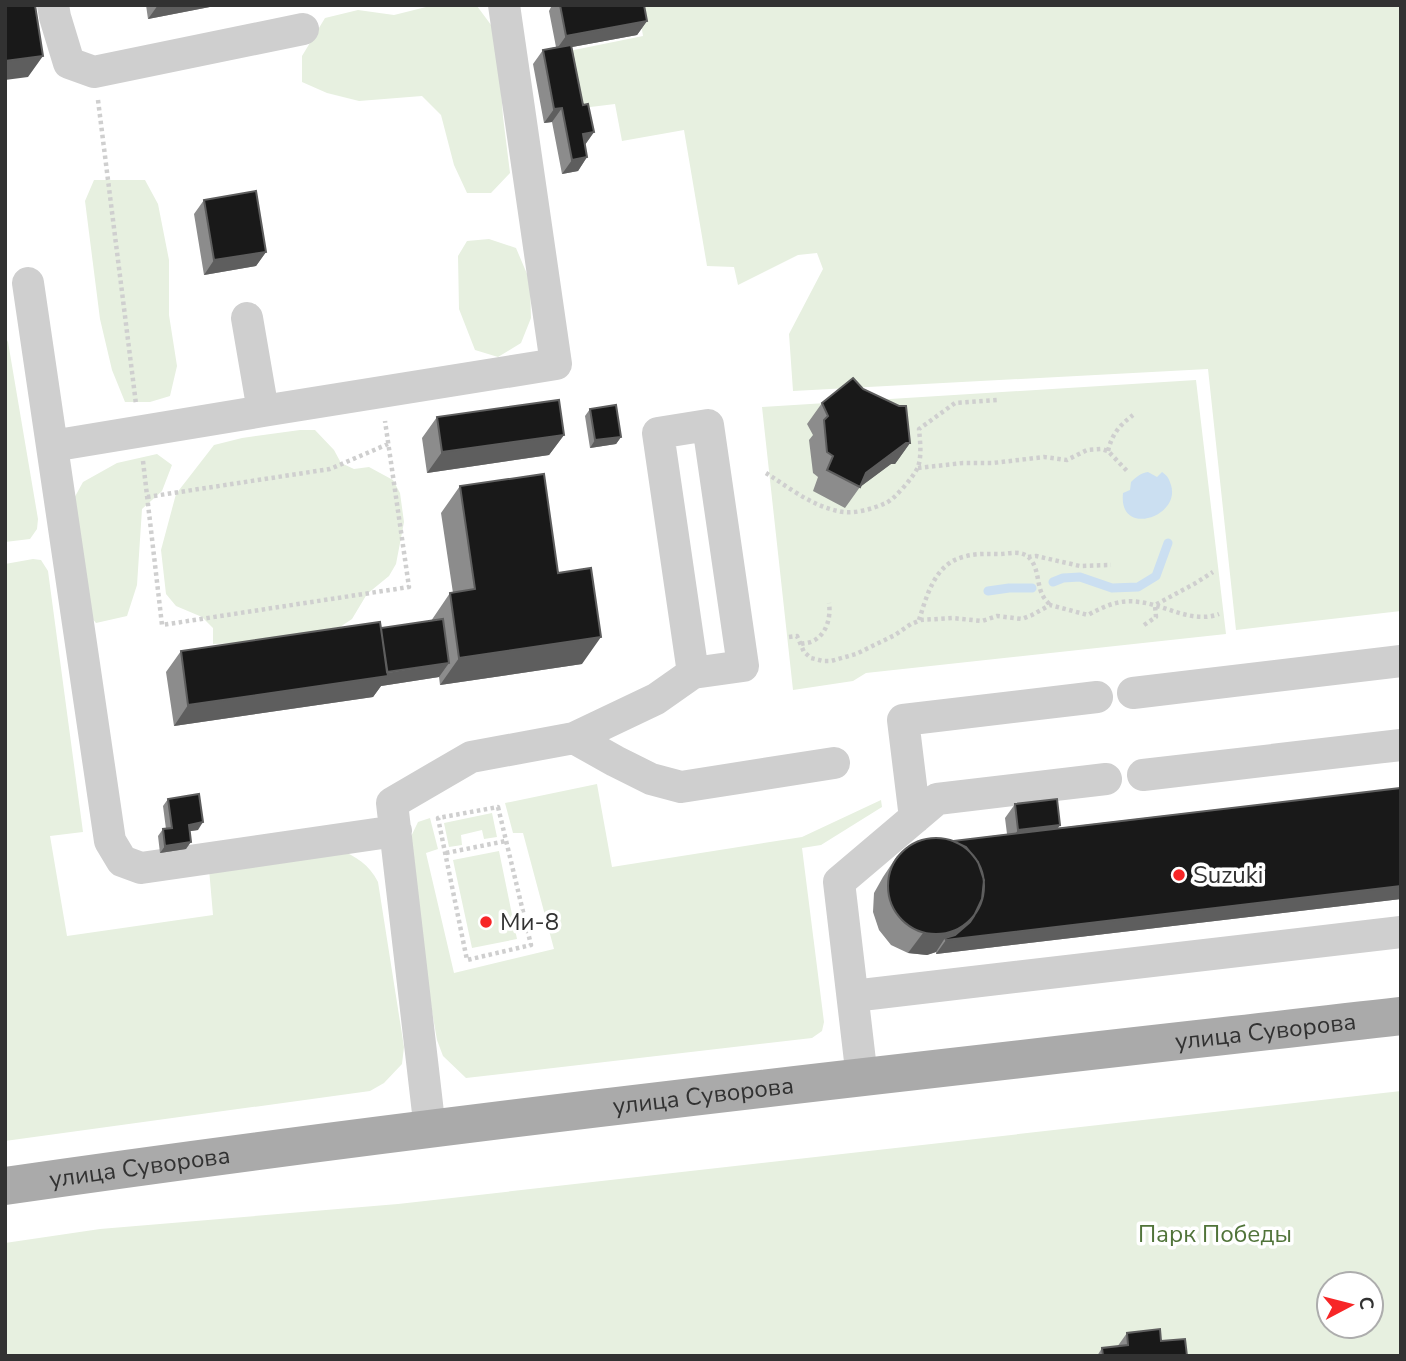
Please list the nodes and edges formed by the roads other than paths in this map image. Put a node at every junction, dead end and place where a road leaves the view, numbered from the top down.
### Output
1 (53, 5) edge
2 (504, 5) edge
3 (303, 29) dead end
4 (28, 283) dead end
5 (247, 318) dead end
6 (263, 411) junction
7 (52, 446) junction
8 (1401, 661) edge
9 (693, 673) junction
10 (1133, 693) dead end
11 (1097, 697) dead end
12 (574, 738) junction
13 (1401, 745) edge
14 (834, 763) dead end
15 (1143, 775) dead end
16 (1106, 779) dead end
17 (915, 818) junction
18 (396, 831) junction
19 (1401, 932) edge
20 (853, 996) junction
21 (1401, 1016) edge
22 (862, 1078) junction
23 (430, 1130) junction
24 (5, 1186) edge

1 - 3 lane
2 - 6 lane
4 - 7 lane
5 - 6 lane
6 - 7 lane
7 - 18 lane
8 - 10 lane
9 - 9 lane
9 - 12 lane
11 - 17 lane
12 - 14 lane
12 - 18 lane
13 - 15 lane
16 - 17 lane
17 - 20 lane
18 - 23 lane
19 - 20 lane
20 - 22 lane
21 - 22 main road, улица Суворова
22 - 23 main road, улица Суворова
23 - 24 main road, улица Суворова

